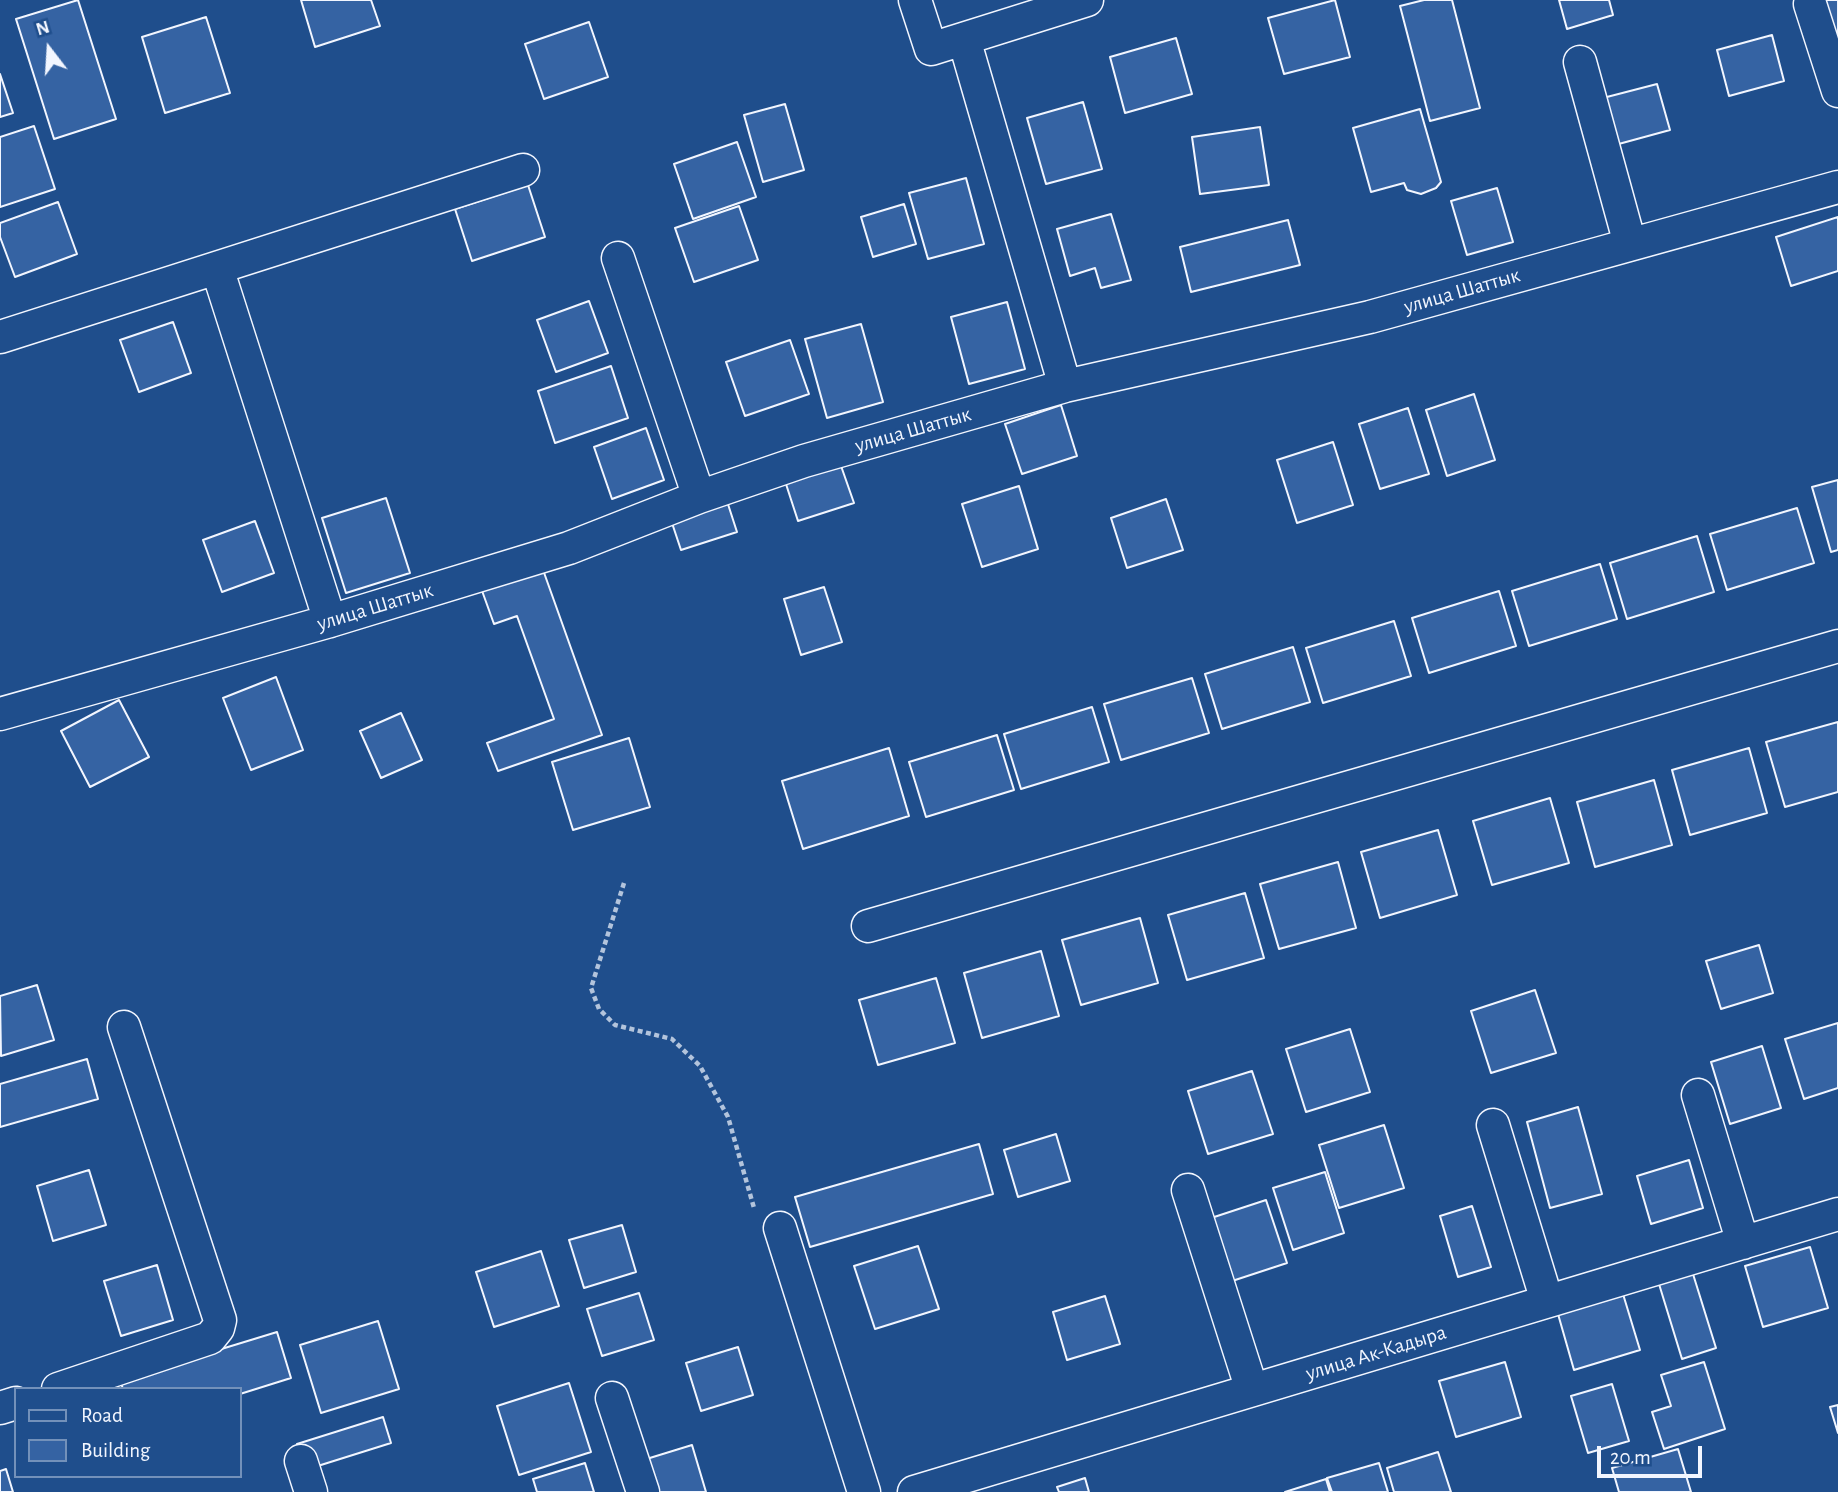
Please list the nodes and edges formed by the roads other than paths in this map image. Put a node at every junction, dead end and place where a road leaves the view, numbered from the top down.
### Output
1 (915, 0) edge
2 (1087, 0) edge
3 (1810, 4) dead end
4 (964, 39) junction
5 (1580, 62) dead end
6 (1838, 91) edge
7 (523, 170) dead end
8 (1838, 187) edge
9 (1630, 244) junction
10 (618, 258) dead end
11 (217, 268) junction
12 (0, 337) edge
13 (1065, 386) junction
14 (699, 497) junction
15 (330, 621) junction
16 (1838, 646) edge
17 (0, 715) edge
18 (867, 926) dead end
19 (124, 1027) dead end
20 (1698, 1095) dead end
21 (1493, 1125) dead end
22 (1188, 1190) dead end
23 (1838, 1214) edge
24 (780, 1228) road end
25 (1743, 1242) junction
26 (1547, 1301) junction
27 (64, 1387) edge
28 (1252, 1390) junction
29 (612, 1398) dead end
30 (301, 1461) dead end
31 (311, 1492) edge
32 (643, 1492) edge
33 (864, 1492) edge
34 (914, 1492) edge

1 - 4 street
2 - 4 street
3 - 6 street
4 - 13 street
5 - 9 street
7 - 11 street
8 - 9 street, улица Шаттык
9 - 13 street, улица Шаттык
10 - 14 street
11 - 12 street
11 - 15 street
13 - 14 street, улица Шаттык
14 - 15 street, улица Шаттык
15 - 17 street, улица Шаттык
16 - 18 street
19 - 27 street
20 - 25 street
21 - 26 street
22 - 28 street
23 - 25 street, улица Ак-Кадыра
24 - 33 street
25 - 26 street, улица Ак-Кадыра
26 - 28 street, улица Ак-Кадыра
28 - 34 street, улица Ак-Кадыра
29 - 32 street
30 - 31 street

